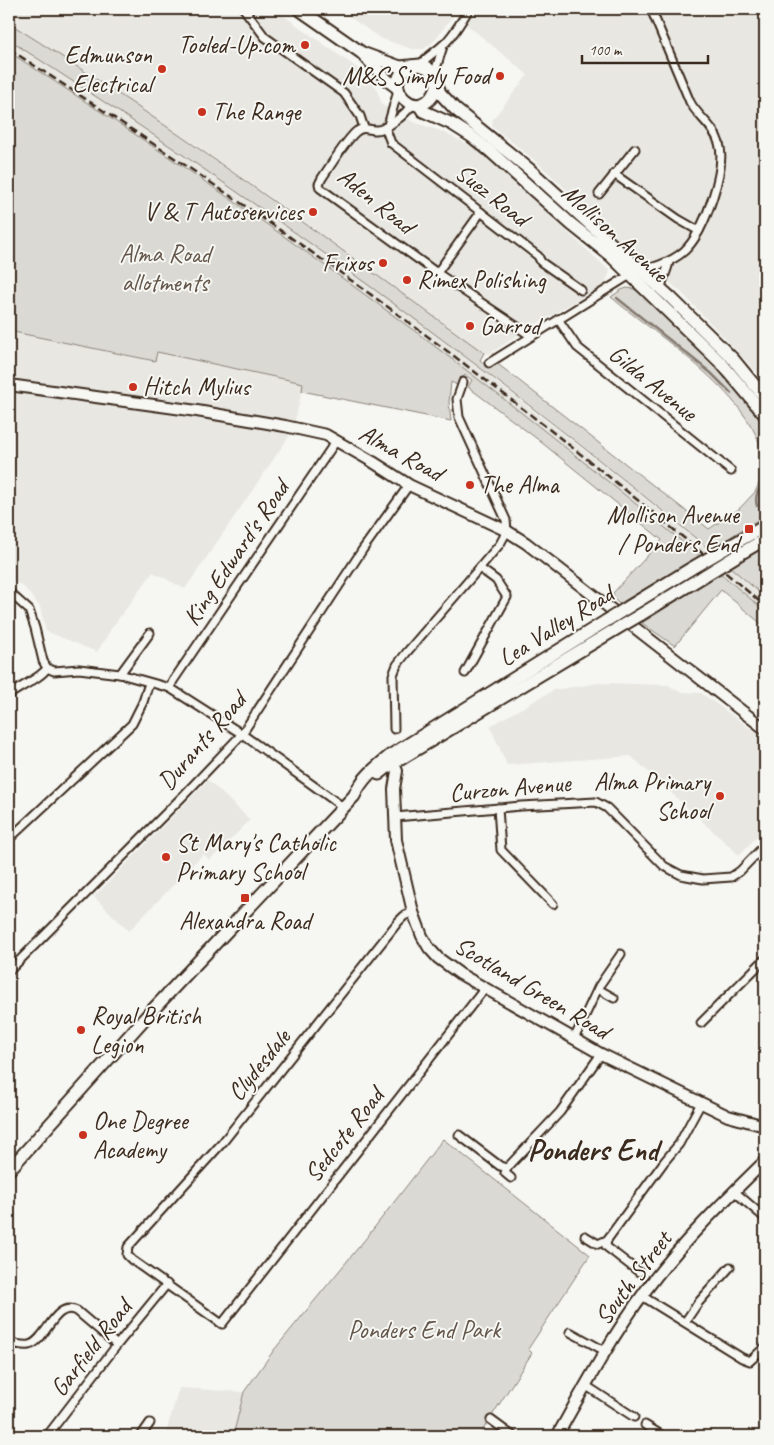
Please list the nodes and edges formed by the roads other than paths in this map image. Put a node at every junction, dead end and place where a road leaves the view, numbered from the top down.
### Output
1 (244, 9) edge
2 (299, 9) edge
3 (469, 9) edge
4 (651, 9) edge
5 (443, 46) junction
6 (362, 54) junction
7 (417, 65) junction
8 (436, 81) junction
9 (398, 90) junction
10 (416, 104) junction
11 (386, 126) junction
12 (364, 128) junction
13 (634, 149) dead end
14 (614, 174) junction
15 (599, 194) dead end
16 (481, 212) junction
17 (699, 232) junction
18 (669, 262) junction
19 (635, 272) junction
20 (437, 273) junction
21 (661, 289) junction
22 (581, 290) dead end
23 (558, 319) junction
24 (531, 336) junction
25 (489, 363) dead end
26 (463, 382) dead end
27 (9, 385) edge
28 (765, 398) edge
29 (765, 415) edge
30 (336, 441) junction
31 (731, 471) dead end
32 (409, 485) junction
33 (765, 526) edge
34 (507, 532) junction
35 (765, 539) edge
36 (480, 568) junction
37 (9, 592) edge
38 (150, 633) dead end
39 (47, 668) junction
40 (464, 673) dead end
41 (120, 674) junction
42 (149, 683) junction
43 (170, 688) junction
44 (9, 696) edge
45 (394, 729) dead end
46 (765, 729) edge
47 (242, 734) junction
48 (394, 764) junction
49 (375, 772) junction
50 (394, 789) junction
51 (343, 806) junction
52 (498, 808) junction
53 (395, 817) junction
54 (9, 839) edge
55 (765, 844) edge
56 (553, 904) dead end
57 (413, 912) junction
58 (621, 954) dead end
59 (765, 959) edge
60 (9, 971) edge
61 (485, 988) junction
62 (598, 989) junction
63 (614, 998) dead end
64 (701, 1023) dead end
65 (574, 1039) junction
66 (601, 1054) junction
67 (701, 1103) junction
68 (765, 1126) edge
69 (459, 1135) dead end
70 (765, 1161) edge
71 (507, 1168) junction
72 (9, 1170) edge
73 (511, 1178) dead end
74 (735, 1192) junction
75 (765, 1218) edge
76 (585, 1236) dead end
77 (607, 1240) junction
78 (730, 1267) dead end
79 (639, 1272) dead end
80 (167, 1284) junction
81 (642, 1296) junction
82 (685, 1322) junction
83 (570, 1332) dead end
84 (9, 1342) edge
85 (117, 1345) junction
86 (765, 1347) edge
87 (605, 1351) junction
88 (585, 1385) junction
89 (634, 1417) dead end
90 (491, 1420) dead end
91 (150, 1423) dead end
92 (645, 1425) dead end
93 (47, 1436) edge
94 (141, 1436) edge
95 (513, 1436) edge
96 (556, 1436) edge
97 (663, 1436) edge

1 - 12 street
2 - 6 main road, Mollison Avenue
3 - 5 street
4 - 17 street
5 - 7 street
5 - 8 street
6 - 7 main road, Mollison Avenue
6 - 9 main road, Mollison Avenue
7 - 8 main road, Mollison Avenue
7 - 9 main road
8 - 10 main road
8 - 19 main road, Mollison Avenue
9 - 10 main road, Mollison Avenue
9 - 11 street
10 - 11 street
10 - 19 main road, Mollison Avenue
11 - 12 street, Aden Road
11 - 16 street, Suez Road
12 - 20 street, Aden Road
13 - 14 street
14 - 15 street
14 - 17 street
16 - 20 street
16 - 22 street, Suez Road
17 - 18 street
18 - 19 street
18 - 21 street
19 - 21 main road, Mollison Avenue
19 - 23 street
19 - 29 main road, Mollison Avenue
20 - 24 street, Aden Road
21 - 28 main road, Mollison Avenue
23 - 24 street
23 - 31 street, Gilda Avenue
24 - 25 street
26 - 34 street
27 - 30 street, Alma Road
30 - 32 street, Alma Road
30 - 43 street, King Edward's Road
32 - 34 street, Alma Road
32 - 47 street, Durants Road
33 - 49 main road, Lea Valley Road, bridge
34 - 36 street
34 - 46 street, Alma Road
35 - 48 main road, Lea Valley Road, bridge
36 - 40 street
36 - 45 street
37 - 39 street
38 - 41 street
39 - 41 street
39 - 44 street
41 - 42 street
42 - 43 street
42 - 54 street
43 - 47 street
47 - 51 street
47 - 60 street, Durants Road
48 - 49 main road, Lea Valley Road
48 - 50 street, Scotland Green Road
49 - 50 street
49 - 51 main road, Lea Valley Road
50 - 53 street, Scotland Green Road
51 - 72 main road, Lea Valley Road
52 - 53 street, Curzon Avenue
52 - 55 street, Curzon Avenue
52 - 56 street
53 - 57 street, Scotland Green Road
57 - 61 street, Scotland Green Road
57 - 80 street, Clydesdale
58 - 62 street
59 - 64 street
61 - 65 street, Scotland Green Road
61 - 80 street, Sedcote Road
62 - 63 street
62 - 65 street
65 - 66 street, Scotland Green Road
66 - 67 street, Scotland Green Road
66 - 71 street
67 - 68 street, Scotland Green Road
67 - 77 street
69 - 71 street
70 - 74 street, South Street
71 - 73 street
74 - 75 street
74 - 81 street, South Street
76 - 77 street
77 - 79 street
78 - 82 street
80 - 85 street, Garfield Road
81 - 82 street
81 - 87 street, South Street
82 - 86 street
83 - 87 street
84 - 85 street
85 - 93 street, Garfield Road
87 - 88 street, South Street
88 - 89 street
88 - 96 street, South Street
90 - 95 street
91 - 94 street
92 - 97 street

